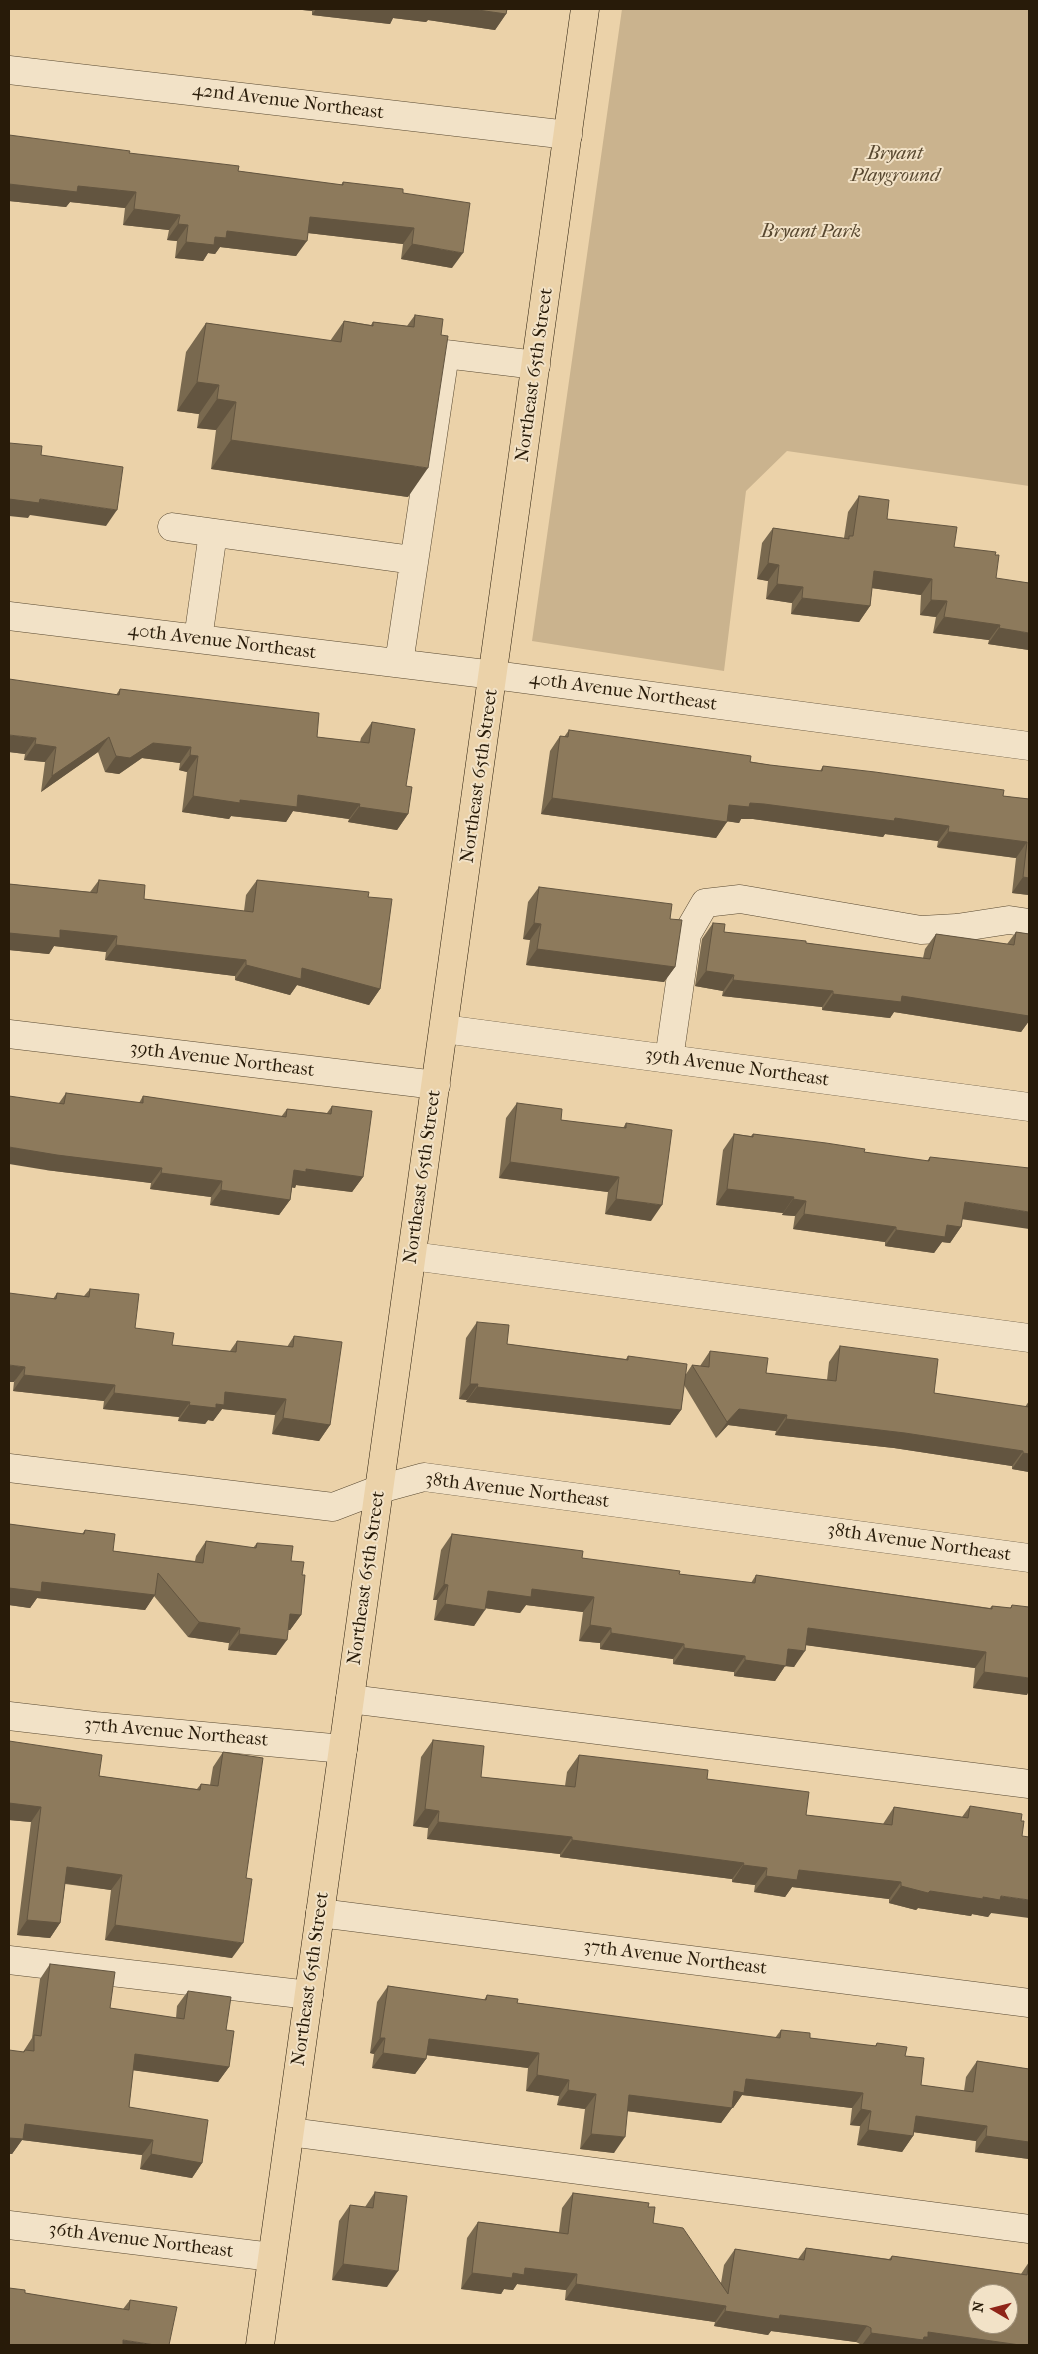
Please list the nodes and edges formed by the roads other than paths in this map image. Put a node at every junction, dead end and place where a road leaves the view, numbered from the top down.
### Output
1 (585, 9) edge
2 (9, 70) edge
3 (568, 135) junction
4 (536, 366) junction
5 (172, 527) dead end
6 (213, 533) junction
7 (413, 560) junction
8 (9, 616) edge
9 (198, 639) junction
10 (399, 663) junction
11 (494, 675) junction
12 (1029, 746) edge
13 (1029, 923) edge
14 (444, 1029) junction
15 (9, 1034) edge
16 (668, 1059) junction
17 (436, 1086) junction
18 (1029, 1108) edge
19 (412, 1256) junction
20 (1029, 1338) edge
21 (9, 1468) edge
22 (380, 1488) junction
23 (1029, 1558) edge
24 (350, 1699) junction
25 (9, 1716) edge
26 (343, 1749) junction
27 (1029, 1784) edge
28 (320, 1913) junction
29 (9, 1960) edge
30 (309, 1994) junction
31 (1029, 2004) edge
32 (290, 2132) junction
33 (9, 2225) edge
34 (1029, 2229) edge
35 (272, 2258) junction
36 (260, 2345) edge

1 - 3 main road, Northeast 65th Street
2 - 3 street, 42nd Avenue Northeast
3 - 4 main road, Northeast 65th Street
4 - 7 street
4 - 11 main road, Northeast 65th Street
5 - 6 street
6 - 7 street
6 - 9 street
7 - 10 street
8 - 9 street, 40th Avenue Northeast
9 - 10 street, 40th Avenue Northeast
10 - 11 street, 40th Avenue Northeast
11 - 12 street, 40th Avenue Northeast
11 - 14 main road, Northeast 65th Street
13 - 16 street
14 - 16 street, 39th Avenue Northeast
14 - 17 main road, Northeast 65th Street
15 - 17 street, 39th Avenue Northeast
16 - 18 street, 39th Avenue Northeast
17 - 19 main road, Northeast 65th Street
19 - 20 street
19 - 22 main road, Northeast 65th Street
21 - 22 street, 38th Avenue Northeast
22 - 23 street, 38th Avenue Northeast
22 - 24 main road, Northeast 65th Street
24 - 26 main road, Northeast 65th Street
24 - 27 street
25 - 26 street, 37th Avenue Northeast
26 - 28 main road, Northeast 65th Street
28 - 30 main road, Northeast 65th Street
28 - 31 street, 37th Avenue Northeast
29 - 30 street
30 - 32 main road, Northeast 65th Street
32 - 34 street
32 - 35 main road, Northeast 65th Street
33 - 35 street, 36th Avenue Northeast
35 - 36 main road, Northeast 65th Street

